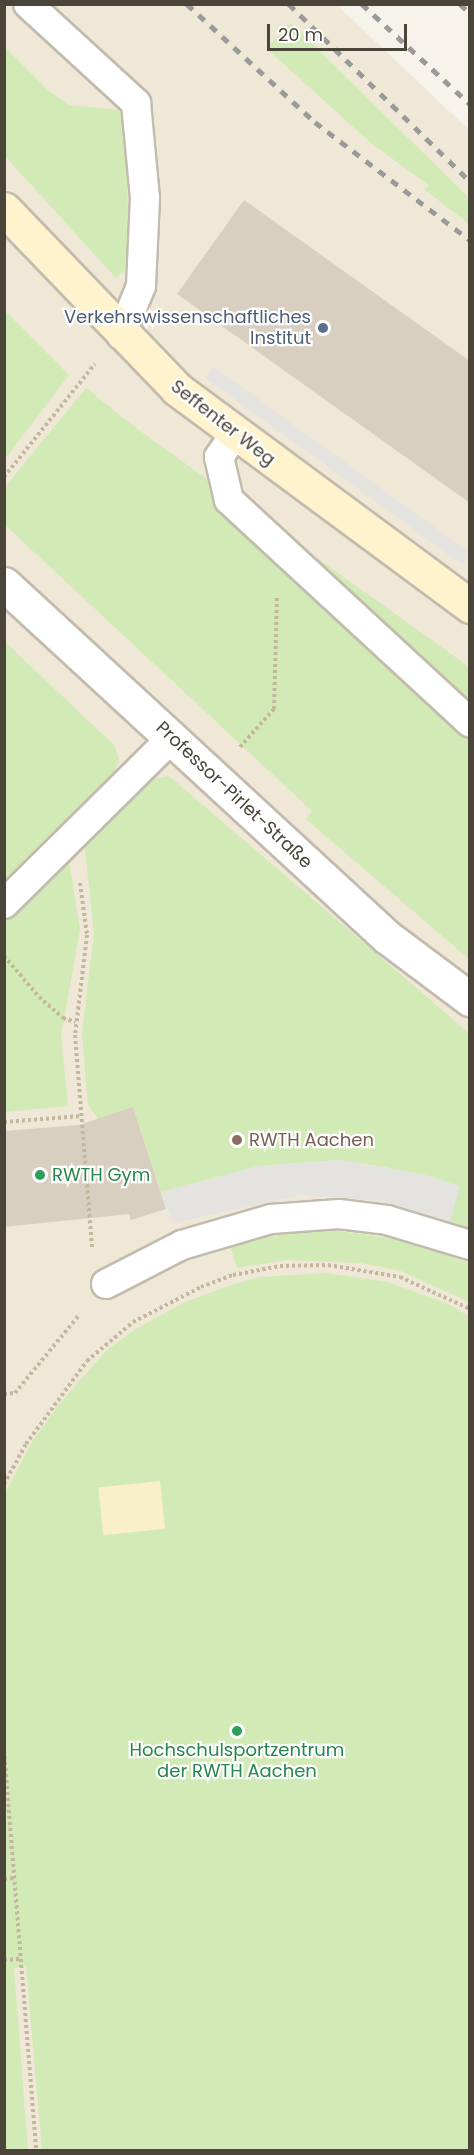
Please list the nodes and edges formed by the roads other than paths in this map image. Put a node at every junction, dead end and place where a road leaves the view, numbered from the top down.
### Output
1 (28, 4) edge
2 (4, 209) edge
3 (121, 334) junction
4 (234, 435) junction
5 (4, 584) edge
6 (470, 606) edge
7 (470, 722) edge
8 (172, 738) junction
9 (4, 904) edge
10 (470, 999) edge
11 (470, 1245) edge
12 (102, 1289) road end

1 - 3 lane
2 - 3 street, Seffenter Weg
3 - 4 street, Seffenter Weg
4 - 6 street, Seffenter Weg
4 - 7 lane
5 - 8 street, Professor-Pirlet-Straße
8 - 9 lane
8 - 10 street, Professor-Pirlet-Straße
11 - 12 lane

